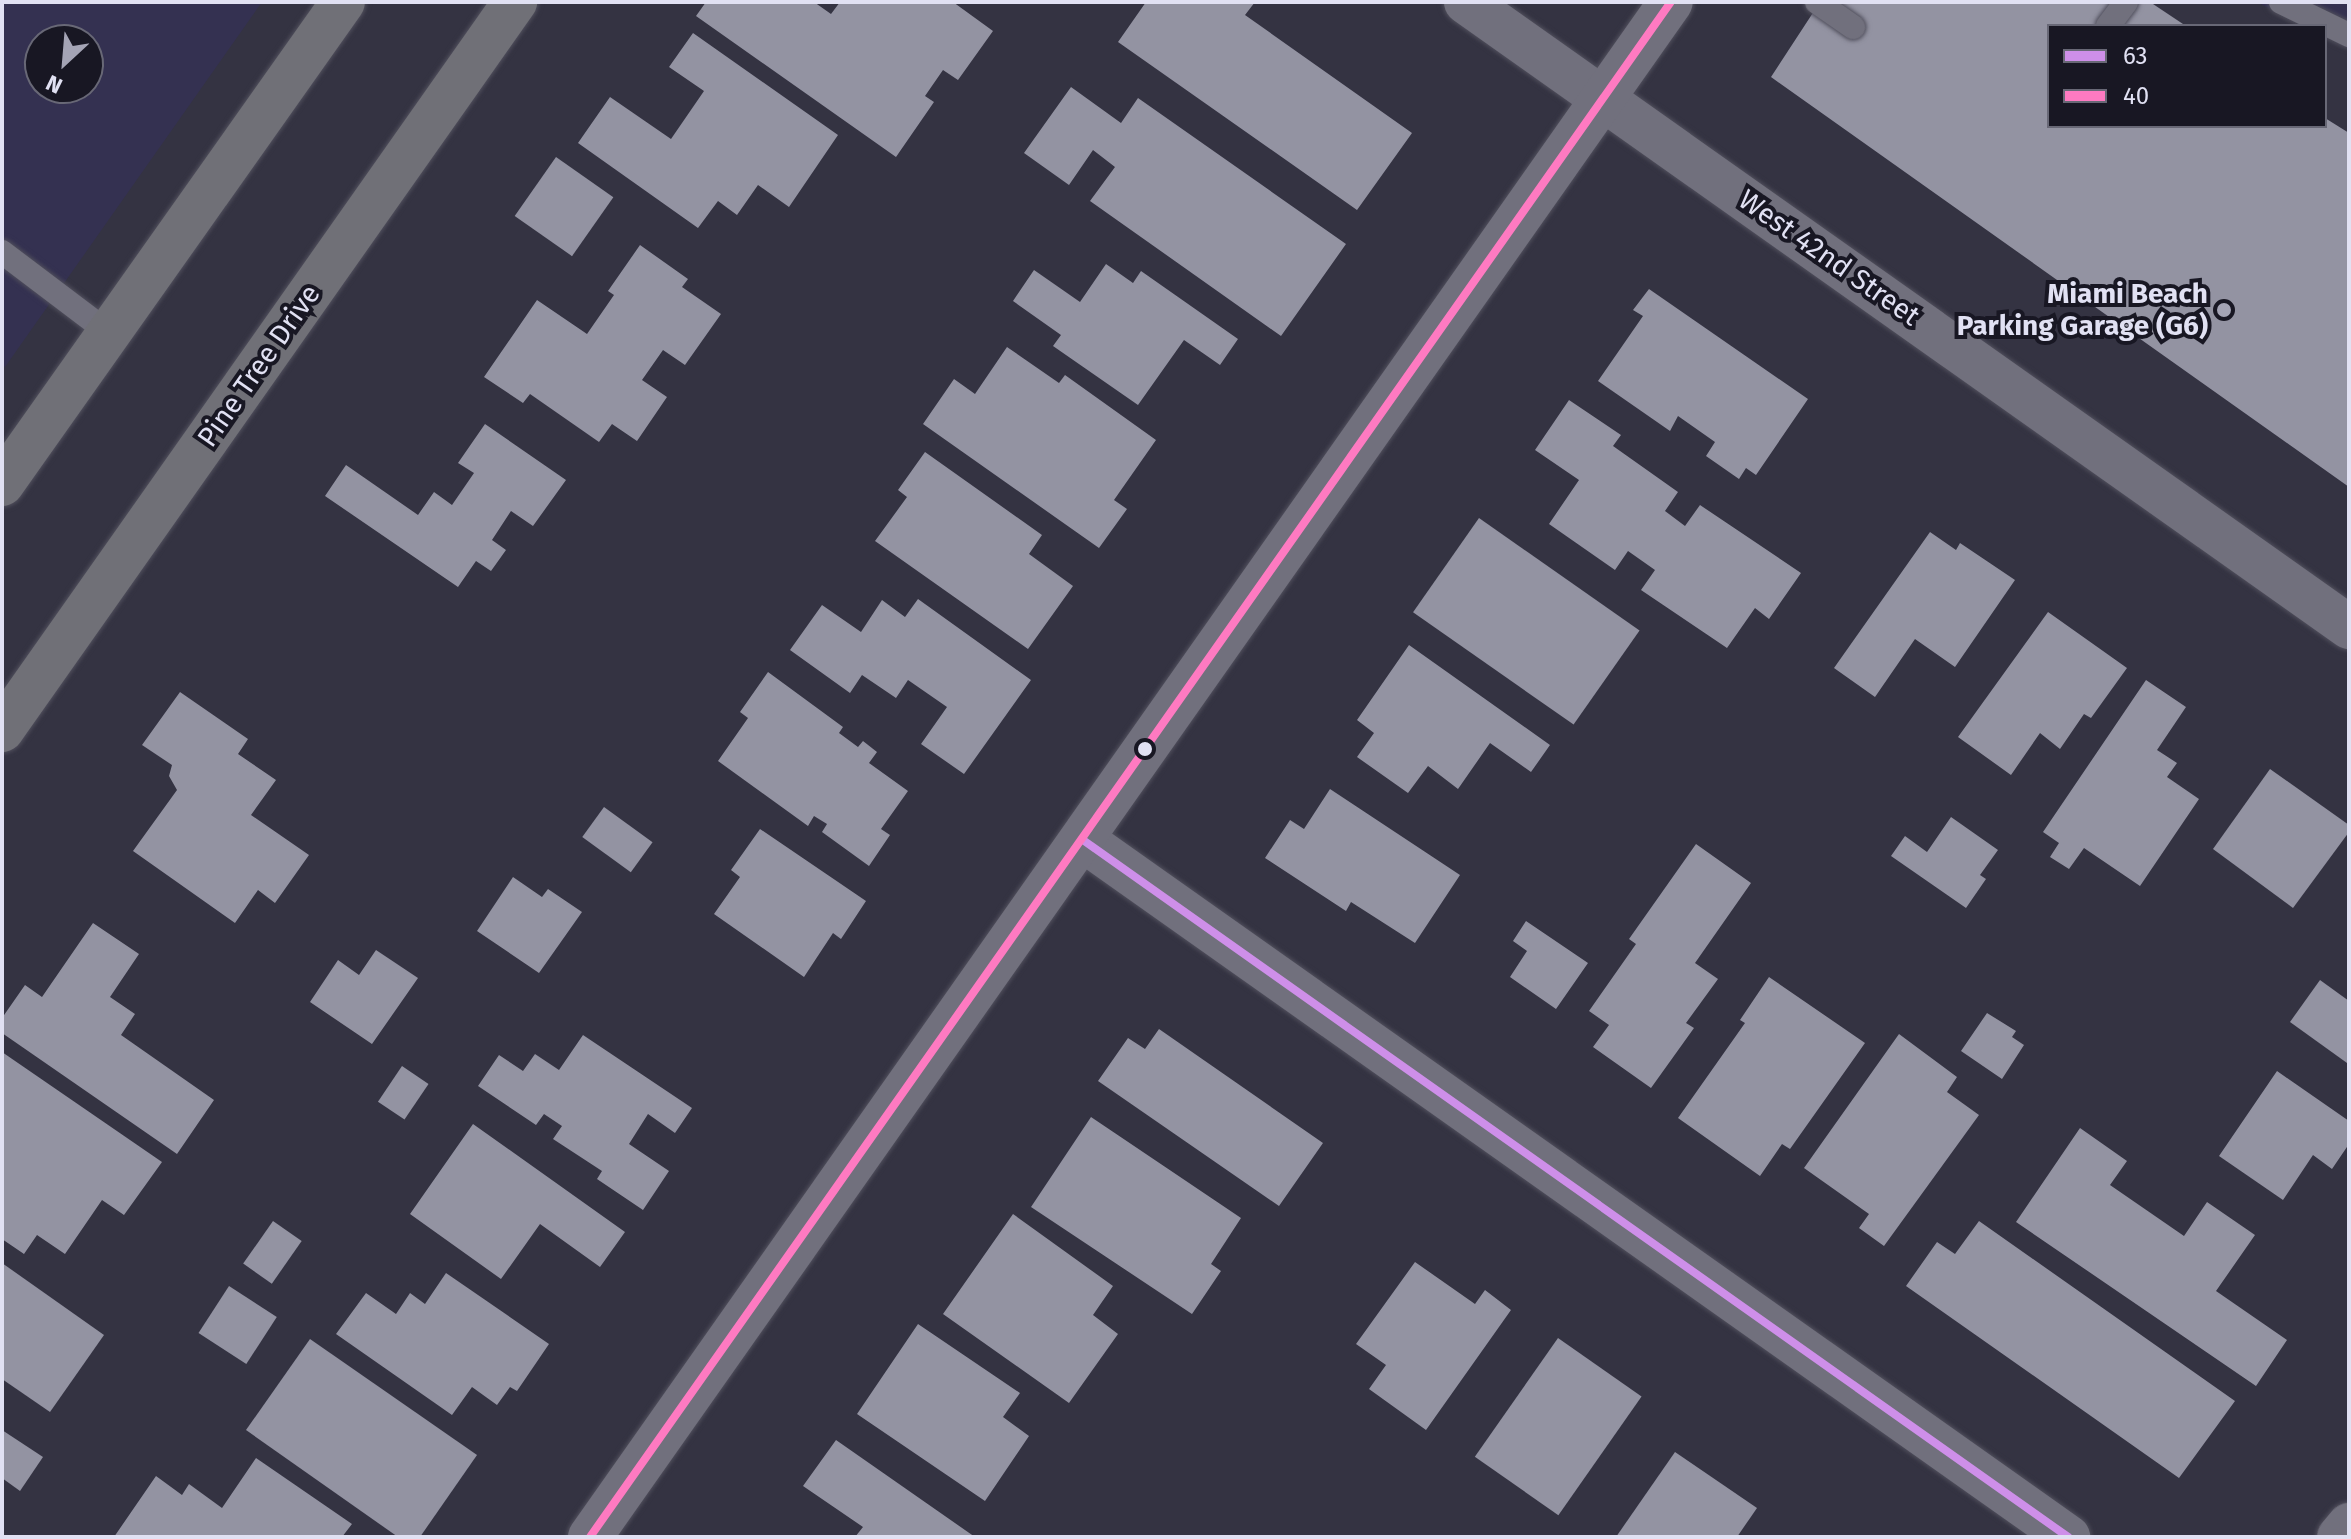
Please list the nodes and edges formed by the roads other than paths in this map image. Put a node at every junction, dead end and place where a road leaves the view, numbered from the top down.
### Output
1 (343, 2) edge
2 (515, 2) edge
3 (1466, 2) edge
4 (1671, 2) edge
5 (1817, 2) edge
6 (2126, 2) edge
7 (2281, 2) edge
8 (2110, 24) edge
9 (2326, 24) edge
10 (2327, 24) edge
11 (1853, 27) dead end
12 (2349, 35) edge
13 (1603, 99) junction
14 (2, 252) edge
15 (109, 333) junction
16 (2, 484) edge
17 (2349, 627) edge
18 (2, 730) edge
19 (1083, 840) junction
20 (2349, 1525) edge
21 (590, 1537) edge
22 (2068, 1537) edge
23 (2339, 1537) edge

1 - 15 main road
2 - 18 main road, Pine Tree Drive
3 - 13 street, West 42nd Street
4 - 13 street
5 - 11 lane
6 - 8 lane
7 - 9 lane
10 - 12 lane
13 - 17 street, West 42nd Street
13 - 19 street
14 - 15 lane
15 - 16 main road
19 - 21 street
19 - 22 street
20 - 23 street

